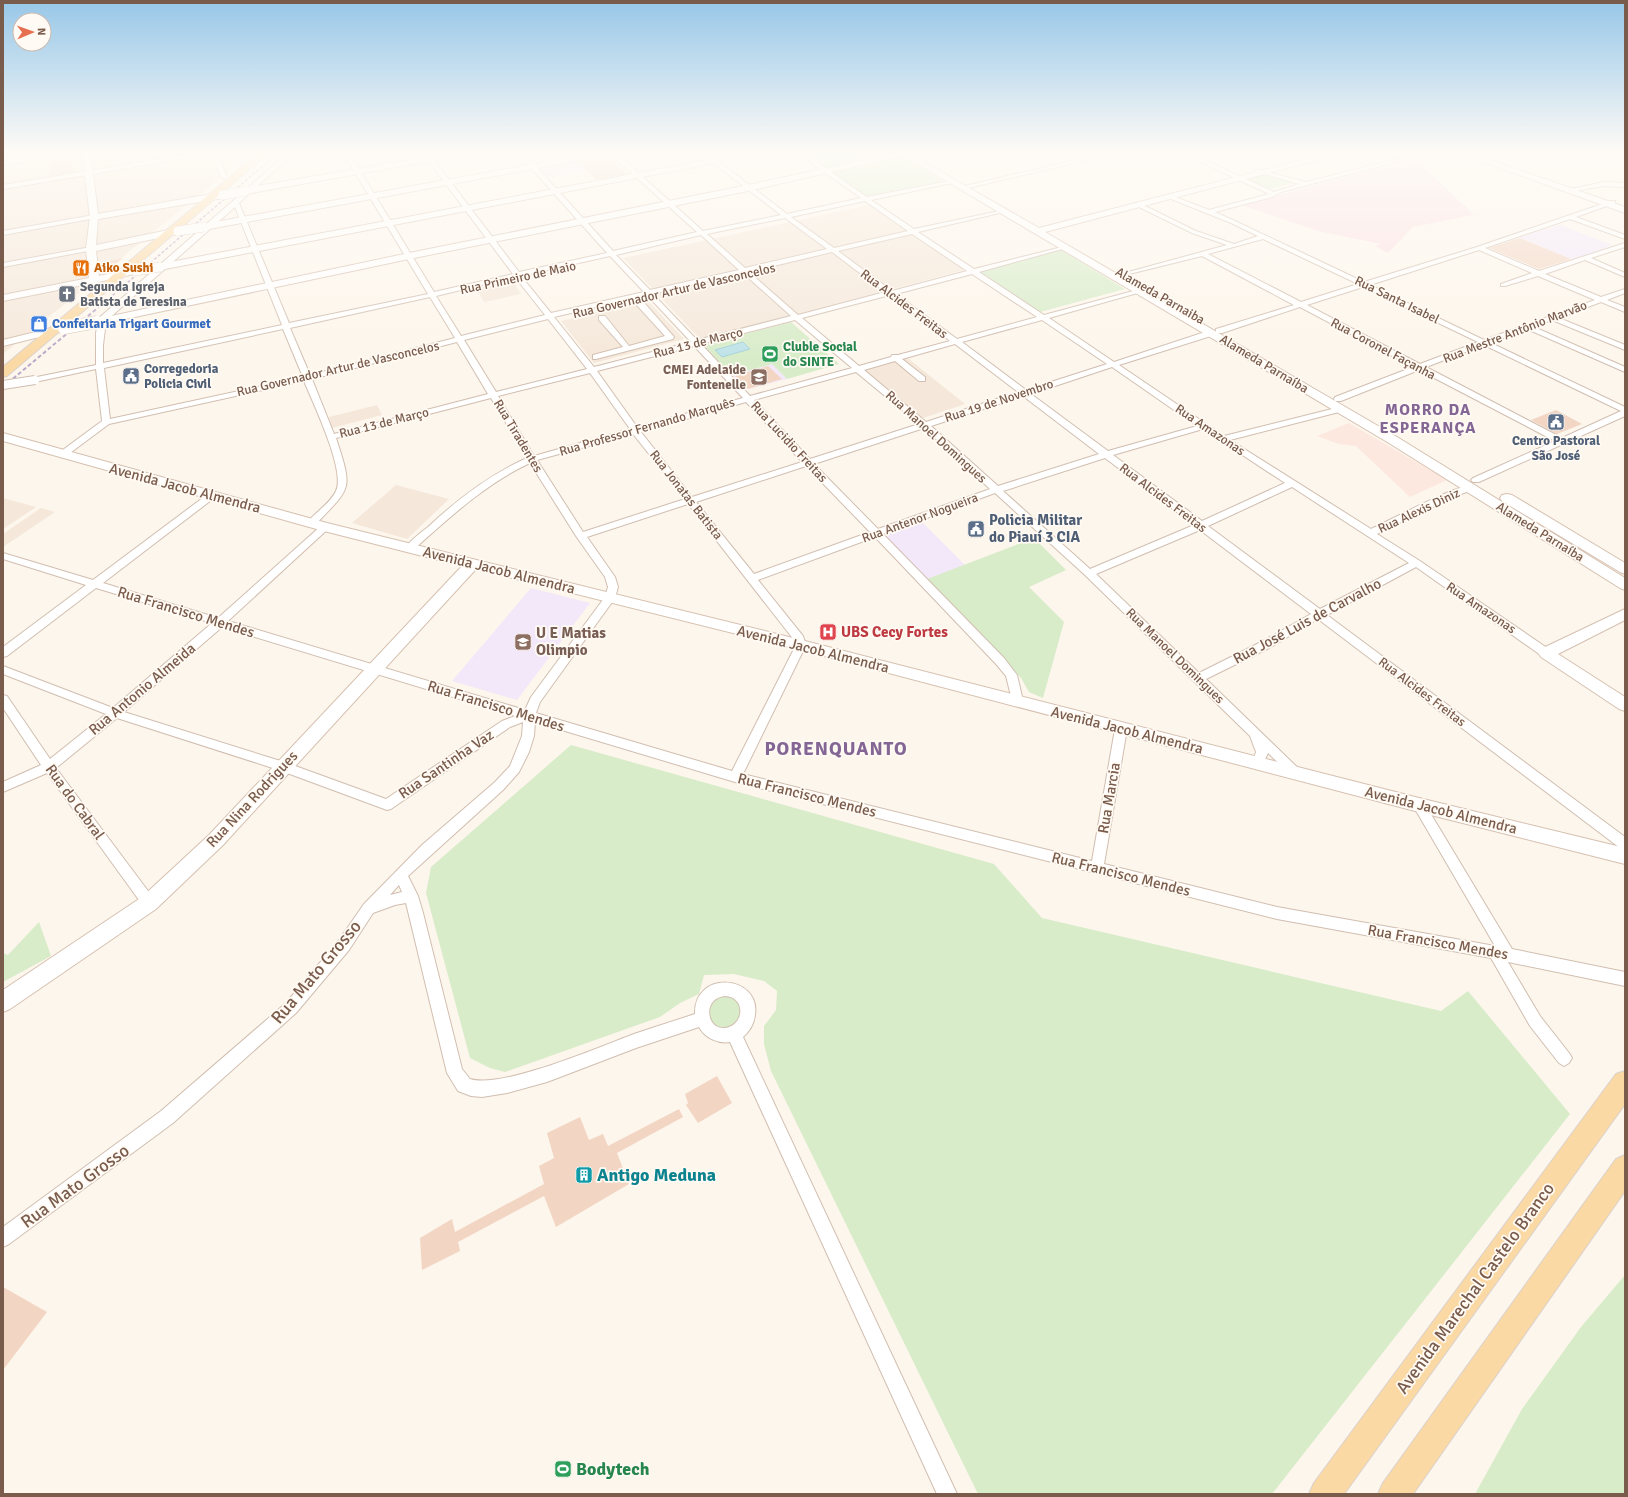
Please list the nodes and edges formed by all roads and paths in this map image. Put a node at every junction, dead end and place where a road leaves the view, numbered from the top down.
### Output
1 (242, 220) edge
2 (72, 221) edge
3 (94, 221) edge
4 (173, 221) edge
5 (188, 221) edge
6 (213, 221) edge
7 (237, 221) edge
8 (387, 221) edge
9 (404, 221) edge
10 (477, 221) edge
11 (582, 221) joint
12 (688, 221) edge
13 (774, 221) edge
14 (792, 221) edge
15 (897, 221) edge
16 (966, 221) edge
17 (1022, 221) edge
18 (1025, 221) edge
19 (1065, 221) edge
20 (1067, 221) edge
21 (1171, 221) edge
22 (1230, 221) edge
23 (1559, 221) edge
24 (1581, 221) edge
25 (389, 224) junction
26 (207, 226) junction
27 (1037, 228) junction
28 (174, 232) junction
29 (3, 233) edge
30 (914, 233) junction
31 (704, 235) junction
32 (155, 236) junction
33 (1263, 236) junction
34 (1625, 237) edge
35 (491, 240) junction
36 (1625, 245) edge
37 (1235, 246) junction
38 (1064, 247) junction
39 (1479, 248) junction
40 (91, 249) junction
41 (254, 249) junction
42 (833, 252) junction
43 (1203, 254) junction
44 (614, 255) junction
45 (409, 256) junction
46 (1585, 258) junction
47 (3, 265) edge
48 (162, 266) junction
49 (972, 271) junction
50 (746, 273) junction
51 (122, 274) junction
52 (1540, 274) junction
53 (1123, 275) junction
54 (1625, 275) edge
55 (518, 276) junction
56 (106, 277) junction
57 (94, 284) junction
58 (1364, 284) junction
59 (1503, 285) dead end
60 (269, 286) junction
61 (1139, 291) junction
62 (1625, 291) edge
63 (891, 293) junction
64 (651, 294) junction
65 (432, 295) junction
66 (3, 298) edge
67 (636, 300) junction
68 (1600, 300) junction
69 (1300, 305) junction
70 (1625, 310) edge
71 (551, 318) junction
72 (602, 318) dead end
73 (797, 318) junction
74 (1044, 318) junction
75 (1553, 318) junction
76 (99, 321) junction
77 (286, 327) junction
78 (1528, 327) junction
79 (59, 330) junction
80 (1215, 332) junction
81 (35, 336) junction
82 (459, 340) junction
83 (954, 341) junction
84 (1485, 342) junction
85 (3, 343) edge
86 (697, 343) junction
87 (1625, 348) edge
88 (628, 349) junction
89 (596, 358) dead end
90 (895, 358) junction
91 (3, 361) edge
92 (1113, 364) junction
93 (100, 366) junction
94 (856, 368) junction
95 (1419, 368) junction
96 (592, 370) junction
97 (1625, 370) edge
98 (3, 373) edge
99 (308, 378) junction
100 (922, 379) dead end
101 (3, 385) edge
102 (1023, 394) junction
103 (494, 395) junction
104 (749, 398) junction
105 (1339, 404) junction
106 (1625, 411) edge
107 (106, 422) junction
108 (925, 425) junction
109 (1205, 426) junction
110 (635, 430) junction
111 (3, 437) edge
112 (331, 437) junction
113 (1222, 439) junction
114 (1563, 442) junction
115 (63, 454) junction
116 (1105, 455) junction
117 (532, 459) junction
118 (808, 463) junction
119 (1291, 484) junction
120 (1473, 484) junction
121 (996, 490) junction
122 (211, 496) junction
123 (690, 501) junction
124 (312, 523) junction
125 (1552, 525) junction
126 (1200, 526) junction
127 (325, 527) junction
128 (877, 534) junction
129 (1369, 534) junction
130 (581, 536) junction
131 (410, 548) junction
132 (3, 556) edge
133 (473, 563) junction
134 (1416, 563) junction
135 (1625, 563) edge
136 (1625, 569) edge
137 (1089, 573) junction
138 (751, 579) junction
139 (94, 584) junction
140 (1625, 585) edge
141 (610, 598) junction
142 (1625, 614) edge
143 (1318, 615) junction
144 (220, 622) junction
145 (801, 645) junction
146 (1546, 652) junction
147 (3, 653) edge
148 (373, 669) junction
149 (3, 670) edge
150 (1198, 678) junction
151 (3, 699) edge
152 (1017, 702) junction
153 (1625, 705) edge
154 (115, 713) junction
155 (528, 716) junction
156 (1121, 729) junction
157 (1254, 732) junction
158 (1258, 763) junction
159 (283, 766) junction
160 (49, 767) junction
161 (1296, 773) junction
162 (735, 777) junction
163 (3, 787) edge
164 (1419, 805) junction
165 (1625, 844) edge
166 (1625, 856) edge
167 (1097, 868) junction
168 (401, 874) junction
169 (411, 896) junction
170 (149, 903) junction
171 (370, 908) junction
172 (1501, 954) junction
173 (1625, 979) edge
174 (3, 1002) edge
175 (702, 1019) junction
176 (734, 1032) junction
177 (1564, 1058) dead end
178 (1625, 1082) edge
179 (1625, 1168) edge
180 (3, 1238) edge
181 (946, 1494) edge
182 (1325, 1494) edge
183 (1394, 1494) edge

1 - 41 street
2 - 29 street
3 - 40 main road
4 - 32 main road
5 - 28 main road
6 - 26 street
7 - 26 main road
8 - 25 street, Rua Tiradentes
9 - 25 main road
10 - 35 street, Rua Jonatas Batista
11 - 35 main road
11 - 44 street, Rua Lucidio Freitas
12 - 31 street, Rua Manoel Domingues
13 - 31 street, Rua Primeiro de Maio
14 - 42 street, Rua Alcides Freitas
15 - 30 street, Rua Amazonas
16 - 30 street, Rua Governador Artur de Vasconcelos
17 - 27 main road, Alameda Parnaíba
18 - 27 main road, Alameda Parnaíba
19 - 27 main road
20 - 27 main road
21 - 37 street
22 - 33 street, Rua Santa Isabel
23 - 39 street, Rua 19 de Novembro
24 - 34 street
25 - 41 main road
25 - 45 street, Rua Tiradentes
26 - 28 main road, bridge
26 - 48 street
27 - 38 main road, Alameda Parnaíba
27 - 53 main road, Alameda Parnaiba
28 - 32 main road
28 - 51 main road
30 - 42 street, Rua Governador Artur de Vasconcelos
30 - 49 street, Rua Amazonas
31 - 44 street, Rua Primeiro de Maio
31 - 50 street, Rua Manoel Domingues
32 - 40 main road
32 - 56 main road
33 - 37 street
33 - 58 street, Rua Santa Isabel
35 - 45 main road
35 - 55 street, Rua Jonatas Batista
36 - 46 street
37 - 43 street
38 - 49 street, Rua 13 de Março
38 - 61 main road, Alameda Parnaíba
39 - 52 street
39 - 58 street, Rua 19 de Novembro
40 - 47 street
40 - 57 main road
41 - 48 main road
41 - 60 street
42 - 50 street, Rua Governador Artur de Vasconcelos
42 - 63 street, Rua Alcides Freitas
43 - 53 street
43 - 69 street, Rua Coronel Façanha
44 - 55 street, Rua Primeiro de Maio
44 - 64 street, Rua Lucidio Freitas
45 - 60 main road
45 - 65 street, Rua Tiradentes
46 - 52 street
46 - 54 street
48 - 51 main road, bridge
48 - 76 street
49 - 63 street, Rua 13 de Março
49 - 74 street, Rua Amazonas
50 - 64 street, Rua Governador Artur de Vasconcelos
50 - 73 street, Rua Manoel Domingues
51 - 56 main road
51 - 79 main road
52 - 59 street
52 - 68 street
53 - 80 main road, Alameda Parnaiba
55 - 65 street, Rua Primeiro de Maio
55 - 71 street, Rua Jonatas Batista
56 - 57 main road
57 - 66 main road
57 - 81 main road
58 - 69 street, Rua 19 de Novembro
58 - 84 street, Rua Santa Isabel
60 - 76 main road
60 - 77 street
61 - 74 street, Rua Professor Fernando Marquês
61 - 80 main road, Alameda Parnaíba
62 - 68 street, Rua Mestre Antônio Marvão
63 - 73 street, Rua 13 de Março
63 - 83 street, Rua Alcides Freitas
64 - 67 street, Rua Governador Artur de Vasconcelos
64 - 71 street, Rua Governador Artur de Vasconcelos
64 - 86 street, Rua Lucidio Freitas
65 - 77 street, Rua Primeiro de Maio
65 - 82 street, Rua Tiradentes
67 - 71 street, Rua Governador Artur de Vasconcelos
67 - 88 street
68 - 70 street
68 - 75 street, Rua Mestre Antônio Marvão
69 - 80 street, Rua 19 de Novembro
69 - 95 street, Rua Coronel Façanha
71 - 82 street, Rua Governador Artur de Vasconcelos
71 - 96 street, Rua Jonatas Batista
72 - 88 street
73 - 86 street, Rua 13 de Março
73 - 94 street, Rua Manoel Domingues
74 - 83 street, Rua Professor Fernando Marquês
74 - 92 street, Rua Amazonas
75 - 78 street, Rua Mestre Antônio Marvão
75 - 87 street
76 - 79 main road, bridge
76 - 93 street
77 - 93 street, Rua Primeiro de Maio
77 - 99 street
78 - 84 street, Rua Mestre Antônio Marvão
78 - 97 street
79 - 81 main road
79 - 98 main road
80 - 92 street, Rua 19 de Novembro
80 - 105 main road, Alameda Parnaiba
81 - 85 main road
81 - 91 main road
82 - 99 street, Rua Governador Artur de Vasconcelos
82 - 103 street, Rua Tiradentes
83 - 90 street, Rua Professor Fernando Marquês
83 - 102 street, Rua Alcides Freitas
84 - 95 street, Rua Mestre Antônio Marvão
84 - 106 street, Rua Santa Isabel
86 - 96 street, Rua 13 de Março
86 - 104 street, Rua Lucidio Freitas
88 - 89 street
90 - 94 street, Rua Professor Fernando Marquês
90 - 100 street
92 - 102 street, Rua 19 de Novembro
92 - 109 street, Rua Amazonas
93 - 101 street, Rua Primeiro de Maio, bridge
93 - 107 street
94 - 104 street, Rua Professor Fernando Marquês
94 - 108 street, Rua Manoel Domingues
95 - 105 street, Rua Mestre Antônio Marvão
95 - 114 street, Rua Coronel Façanha
96 - 103 street, Rua 13 de Março
96 - 110 street, Rua Jonatas Batista
99 - 107 street, Rua Governador Artur de Vasconcelos
99 - 112 street
102 - 108 street, Rua 19 de Novembro
102 - 116 street, Rua Alcides Freitas
103 - 112 street, Rua 13 de Março
103 - 117 street, Rua Tiradentes
104 - 110 street, Rua Professor Fernando Marquês
104 - 118 street, Rua Lucidio Freitas
105 - 113 street, Rua Mestre Antônio Marvão
105 - 120 main road, Alameda Parnaiba
106 - 114 street, Rua Alexis Diniz
107 - 115 street, Rua Governador Artur de Vasconcelos
108 - 118 street, Rua 19 de Novembro
108 - 121 street, Rua Manoel Domingues
109 - 113 street, Rua Amazonas
109 - 116 street, Rua Antenor Nogueira
110 - 117 street, Rua Professor Fernando Marquês
110 - 123 street, Rua Jonatas Batista
111 - 115 main road, Avenida Jacob Almendra
112 - 124 street
113 - 119 street, Rua Amazonas
114 - 120 street, Rua Alexis Diniz
115 - 122 main road, Avenida Jacob Almendra
116 - 121 street, Rua Antenor Nogueira
116 - 126 street, Rua Alcides Freitas
117 - 130 street, Rua Tiradentes
117 - 131 street, Rua Professor Fernando Marquês
118 - 123 street, Rua 19 de Novembro
118 - 128 street, Rua Lucidio Freitas
119 - 126 street
119 - 129 street, Rua Amazonas
120 - 125 main road, Alameda Parnaiba
120 - 129 street, Rua Alexis Diniz
120 - 140 main road, Alameda Parnaíba
121 - 128 street, Rua Antenor Nogueira
121 - 137 street, Rua Manoel Domingues
122 - 124 main road, Avenida Jacob Almendra
122 - 139 street
123 - 130 street, Rua 19 de Novembro
123 - 138 street, Rua Jonatas Batista
124 - 127 main road, Avenida Jacob Almendra
125 - 135 street, Alameda Parnaiba
125 - 136 main road, Alameda Parnaiba
126 - 137 street
126 - 143 street, Rua Alcides Freitas
127 - 131 main road, Avenida Jacob Almendra
127 - 144 street, Rua Antonio Almeida
128 - 138 street, Rua Antenor Nogueira
128 - 152 street, Rua Lucidio Freitas
129 - 134 street, Rua Amazonas
130 - 141 street, Rua Tiradentes
131 - 133 main road, Avenida Jacob Almendra
132 - 139 street, Rua Francisco Mendes
133 - 141 main road, Avenida Jacob Almendra
133 - 148 main road, Rua Nina Rodrigues
134 - 143 street, Rua José Luis de Carvalho
134 - 146 street, Rua Amazonas
137 - 150 street, Rua Manoel Domingues
138 - 145 street, Rua Jonatas Batista
139 - 144 street, Rua Francisco Mendes
139 - 147 street
141 - 145 main road, Avenida Jacob Almendra
141 - 155 street
142 - 146 main road
143 - 150 street, Rua José Luis de Carvalho
143 - 165 street, Rua Alcides Freitas
144 - 148 street, Rua Francisco Mendes
144 - 154 street, Rua Antonio Almeida
145 - 152 main road, Avenida Jacob Almendra
145 - 162 street
146 - 153 main road, Rua Amazonas
148 - 155 street, Rua Francisco Mendes
148 - 159 main road, Rua Nina Rodrigues
149 - 154 street
150 - 157 street, Rua Manoel Domingues
151 - 160 street, Rua do Cabral
152 - 156 main road, Avenida Jacob Almendra
154 - 159 street
154 - 160 street, Rua Antonio Almeida
155 - 159 street, Rua Santinha Vaz
155 - 162 street, Rua Francisco Mendes
155 - 168 street, Rua Mato Grosso
156 - 158 main road, Avenida Jacob Almendra
156 - 167 street, Rua Marcia
157 - 158 street, Rua Manoel Domingues
157 - 161 street, Rua Manoel Domingues
158 - 161 main road, Avenida Jacob Almendra
159 - 170 main road, Rua Nina Rodrigues
160 - 163 street, Rua Antonio Almeida
160 - 170 street, Rua do Cabral
161 - 164 main road, Avenida Jacob Almendra
162 - 167 street, Rua Francisco Mendes
164 - 166 main road, Avenida Jacob Almendra
164 - 172 street
167 - 172 street, Rua Francisco Mendes
168 - 169 street
168 - 171 street, Rua Mato Grosso
169 - 171 street
169 - 175 street
170 - 174 main road, Rua Nina Rodrigues
171 - 180 street, Rua Mato Grosso
172 - 173 street, Rua Francisco Mendes
172 - 177 street
175 - 176 street
175 - 176 street
176 - 181 street
178 - 182 main road, Avenida Marechal Castelo Branco
179 - 183 main road

